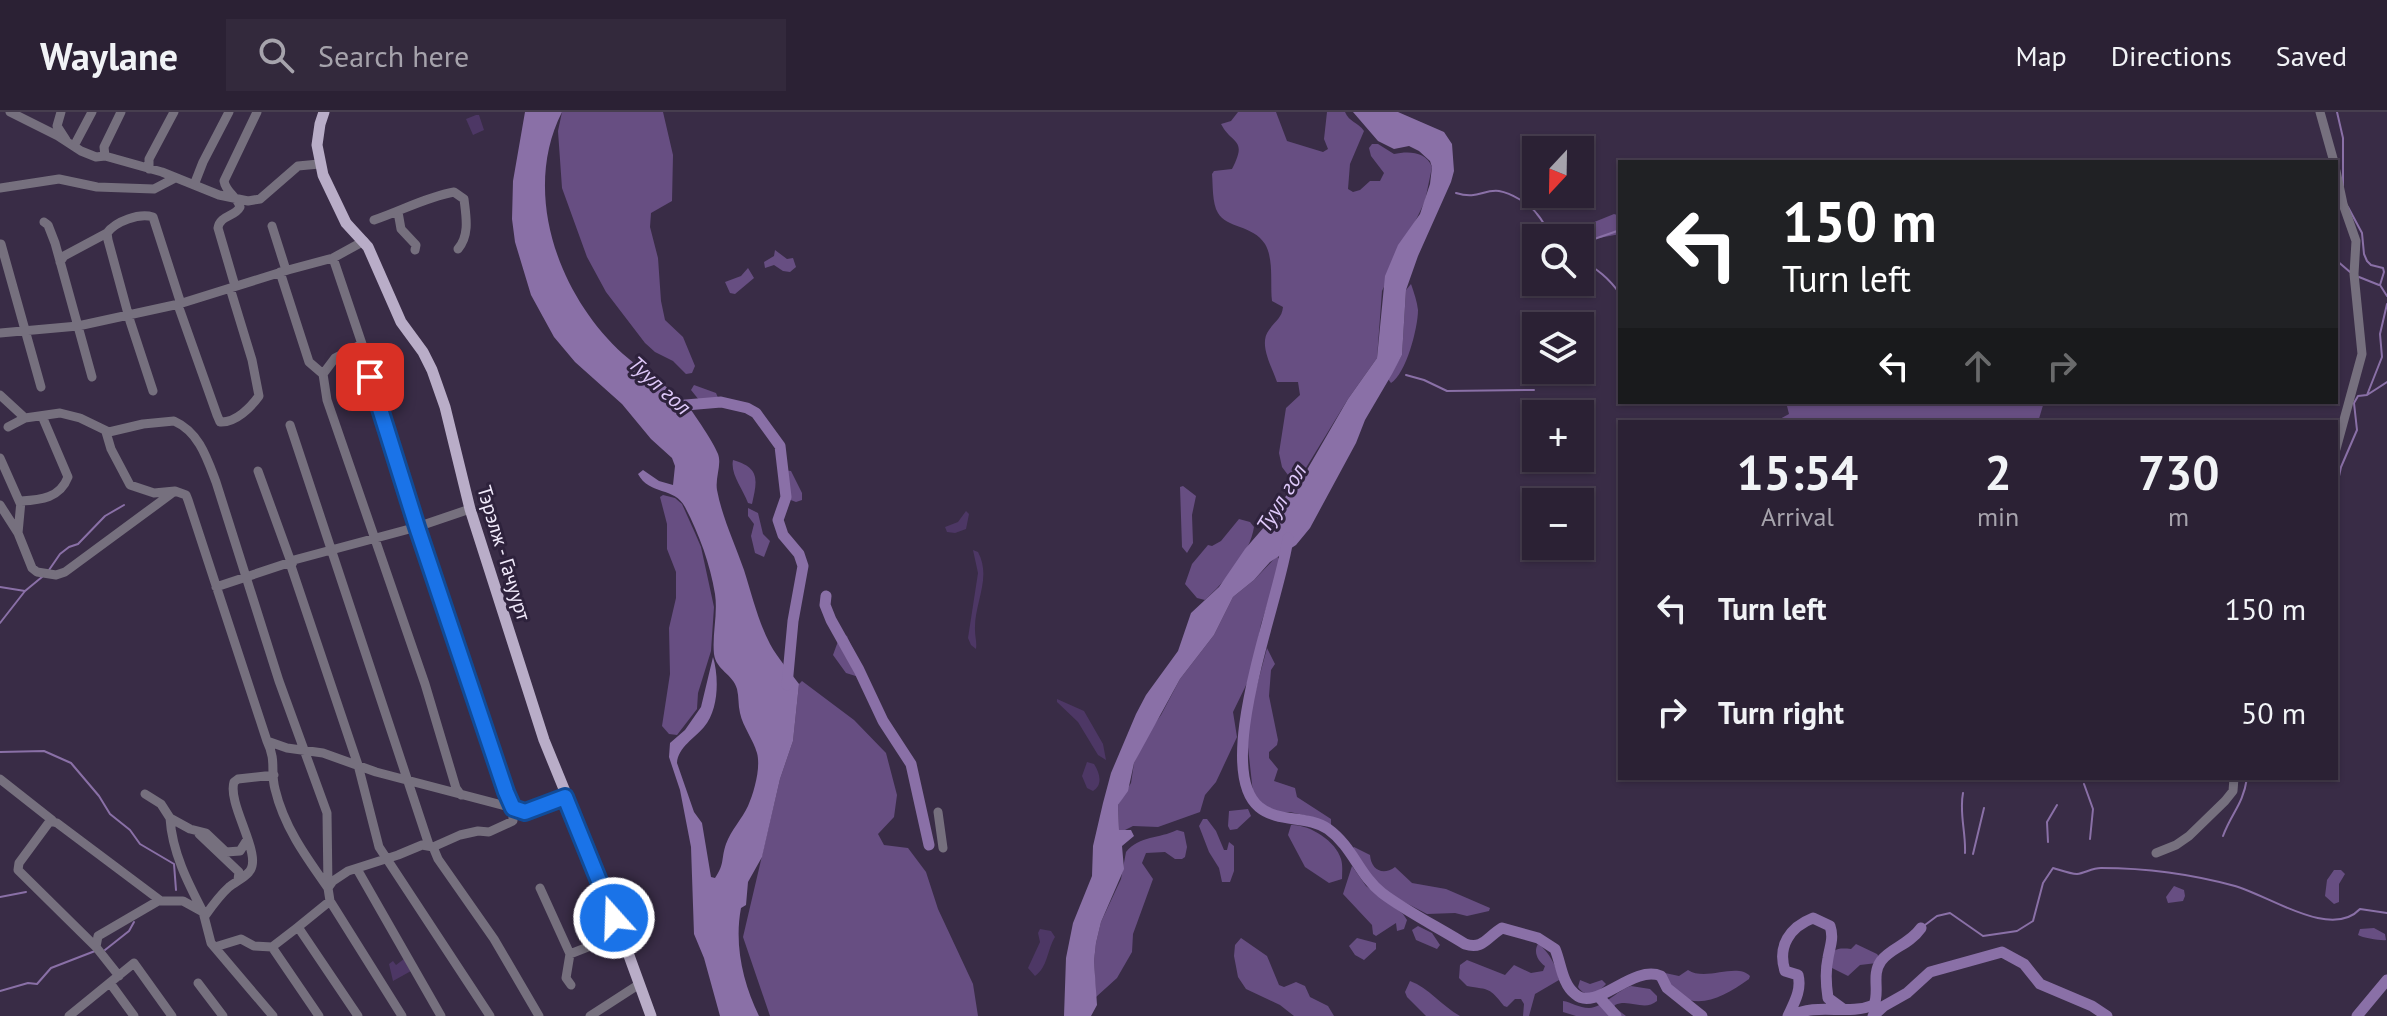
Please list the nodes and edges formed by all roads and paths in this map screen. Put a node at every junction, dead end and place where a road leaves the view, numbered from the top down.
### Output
1 (10, 112) edge
2 (61, 112) edge
3 (92, 112) edge
4 (121, 112) edge
5 (174, 112) edge
6 (229, 112) edge
7 (257, 112) edge
8 (324, 112) edge
9 (2320, 112) edge
10 (71, 144) junction
11 (105, 156) junction
12 (2333, 160) edge
13 (319, 164) junction
14 (149, 169) junction
15 (175, 178) junction
16 (2338, 180) edge
17 (194, 185) junction
18 (0, 188) edge
19 (234, 198) junction
20 (398, 212) junction
21 (374, 220) dead end
22 (44, 222) dead end
23 (272, 226) dead end
24 (107, 233) junction
25 (364, 241) junction
26 (1, 244) edge
27 (458, 249) dead end
28 (415, 250) dead end
29 (333, 258) junction
30 (60, 262) junction
31 (283, 271) junction
32 (233, 287) junction
33 (180, 304) junction
34 (129, 315) junction
35 (78, 326) junction
36 (27, 331) junction
37 (0, 333) edge
38 (323, 374) junction
39 (92, 377) dead end
40 (370, 377) dead end
41 (41, 387) dead end
42 (153, 391) dead end
43 (0, 395) edge
44 (42, 416) junction
45 (25, 418) junction
46 (290, 425) dead end
47 (8, 427) dead end
48 (106, 432) junction
49 (2338, 442) edge
50 (0, 458) edge
51 (258, 471) dead end
52 (175, 491) junction
53 (20, 503) junction
54 (0, 505) edge
55 (470, 509) junction
56 (417, 527) junction
57 (18, 533) junction
58 (374, 537) junction
59 (330, 548) junction
60 (291, 562) junction
61 (248, 577) junction
62 (216, 587) junction
63 (267, 741) junction
64 (306, 751) junction
65 (358, 765) junction
66 (274, 775) junction
67 (0, 779) edge
68 (405, 779) junction
69 (2234, 780) edge
70 (145, 794) dead end
71 (461, 795) junction
72 (565, 797) junction
73 (513, 808) junction
74 (938, 812) dead end
75 (170, 818) junction
76 (52, 820) junction
77 (197, 831) junction
78 (247, 840) junction
79 (431, 846) junction
80 (943, 848) dead end
81 (2156, 853) dead end
82 (385, 858) junction
83 (357, 869) junction
84 (238, 880) junction
85 (328, 888) junction
86 (540, 888) dead end
87 (161, 901) junction
88 (330, 901) junction
89 (204, 914) junction
90 (298, 927) junction
91 (621, 934) junction
92 (96, 947) junction
93 (215, 947) junction
94 (272, 947) junction
95 (570, 954) junction
96 (119, 976) junction
97 (110, 983) junction
98 (198, 983) dead end
99 (571, 985) dead end
100 (638, 985) junction
101 (69, 1016) edge
102 (134, 1016) edge
103 (172, 1016) edge
104 (223, 1016) edge
105 (273, 1016) edge
106 (319, 1016) edge
107 (358, 1016) edge
108 (402, 1016) edge
109 (441, 1016) edge
110 (490, 1016) edge
111 (539, 1016) edge
112 (590, 1016) edge
113 (651, 1016) edge

1 - 10 street
2 - 10 street
3 - 10 street
4 - 11 street
5 - 14 street
6 - 17 street
7 - 19 street
8 - 13 main road, Тэрэлж - Гачуурт
9 - 12 street
10 - 11 street
11 - 14 street
13 - 19 street
13 - 25 main road, Тэрэлж - Гачуурт
14 - 15 street
15 - 17 street
15 - 18 street
16 - 49 street
17 - 19 street
19 - 32 street
20 - 21 street
20 - 27 street
20 - 28 street
22 - 30 street
23 - 31 street
24 - 30 street
24 - 33 street
24 - 34 street
25 - 29 street
25 - 55 main road, Тэрэлж - Гачуурт
26 - 36 street
29 - 31 street
29 - 38 street
30 - 35 street
31 - 32 street
31 - 38 street
32 - 33 street
32 - 33 street
33 - 34 street
34 - 35 street
34 - 42 street
35 - 36 street
35 - 39 street
36 - 37 street
36 - 41 street
38 - 58 street
40 - 56 street
43 - 45 street
44 - 45 street
44 - 48 street
44 - 53 street
45 - 47 street
46 - 59 street
48 - 52 street
48 - 61 street
50 - 53 street
51 - 60 street
52 - 57 street
52 - 62 street
53 - 57 street
54 - 57 street
55 - 56 street
55 - 72 main road, Тэрэлж - Гачуурт
56 - 58 street
56 - 73 street
58 - 59 street
58 - 71 street
59 - 60 street
59 - 68 street
60 - 61 street
60 - 65 street
61 - 62 street
61 - 64 street
62 - 63 street
63 - 64 street
63 - 66 street
64 - 65 street
64 - 85 street
65 - 68 street
65 - 82 street
66 - 78 street
66 - 85 street
67 - 76 street
68 - 71 street
68 - 79 street
69 - 81 street
70 - 75 street
71 - 73 street
72 - 73 street
72 - 91 main road, Тэрэлж - Гачуурт
73 - 79 street
74 - 80 street
75 - 77 street
75 - 89 street
76 - 87 street
76 - 92 street
77 - 78 street
77 - 84 street
78 - 84 street
79 - 82 street
79 - 111 street
82 - 83 street
82 - 110 street
83 - 85 street
83 - 109 street
84 - 89 street
85 - 88 street
86 - 95 street
87 - 89 street
87 - 92 street
88 - 90 street
88 - 108 street
89 - 93 street
90 - 94 street
90 - 107 street
91 - 95 street
91 - 100 main road, Тэрэлж - Гачуурт
92 - 96 street
93 - 94 street
93 - 105 street
94 - 106 street
95 - 99 street
96 - 97 street
96 - 103 street
97 - 101 street
97 - 102 street
98 - 104 street
100 - 112 street
100 - 113 main road, Тэрэлж - Гачуурт

